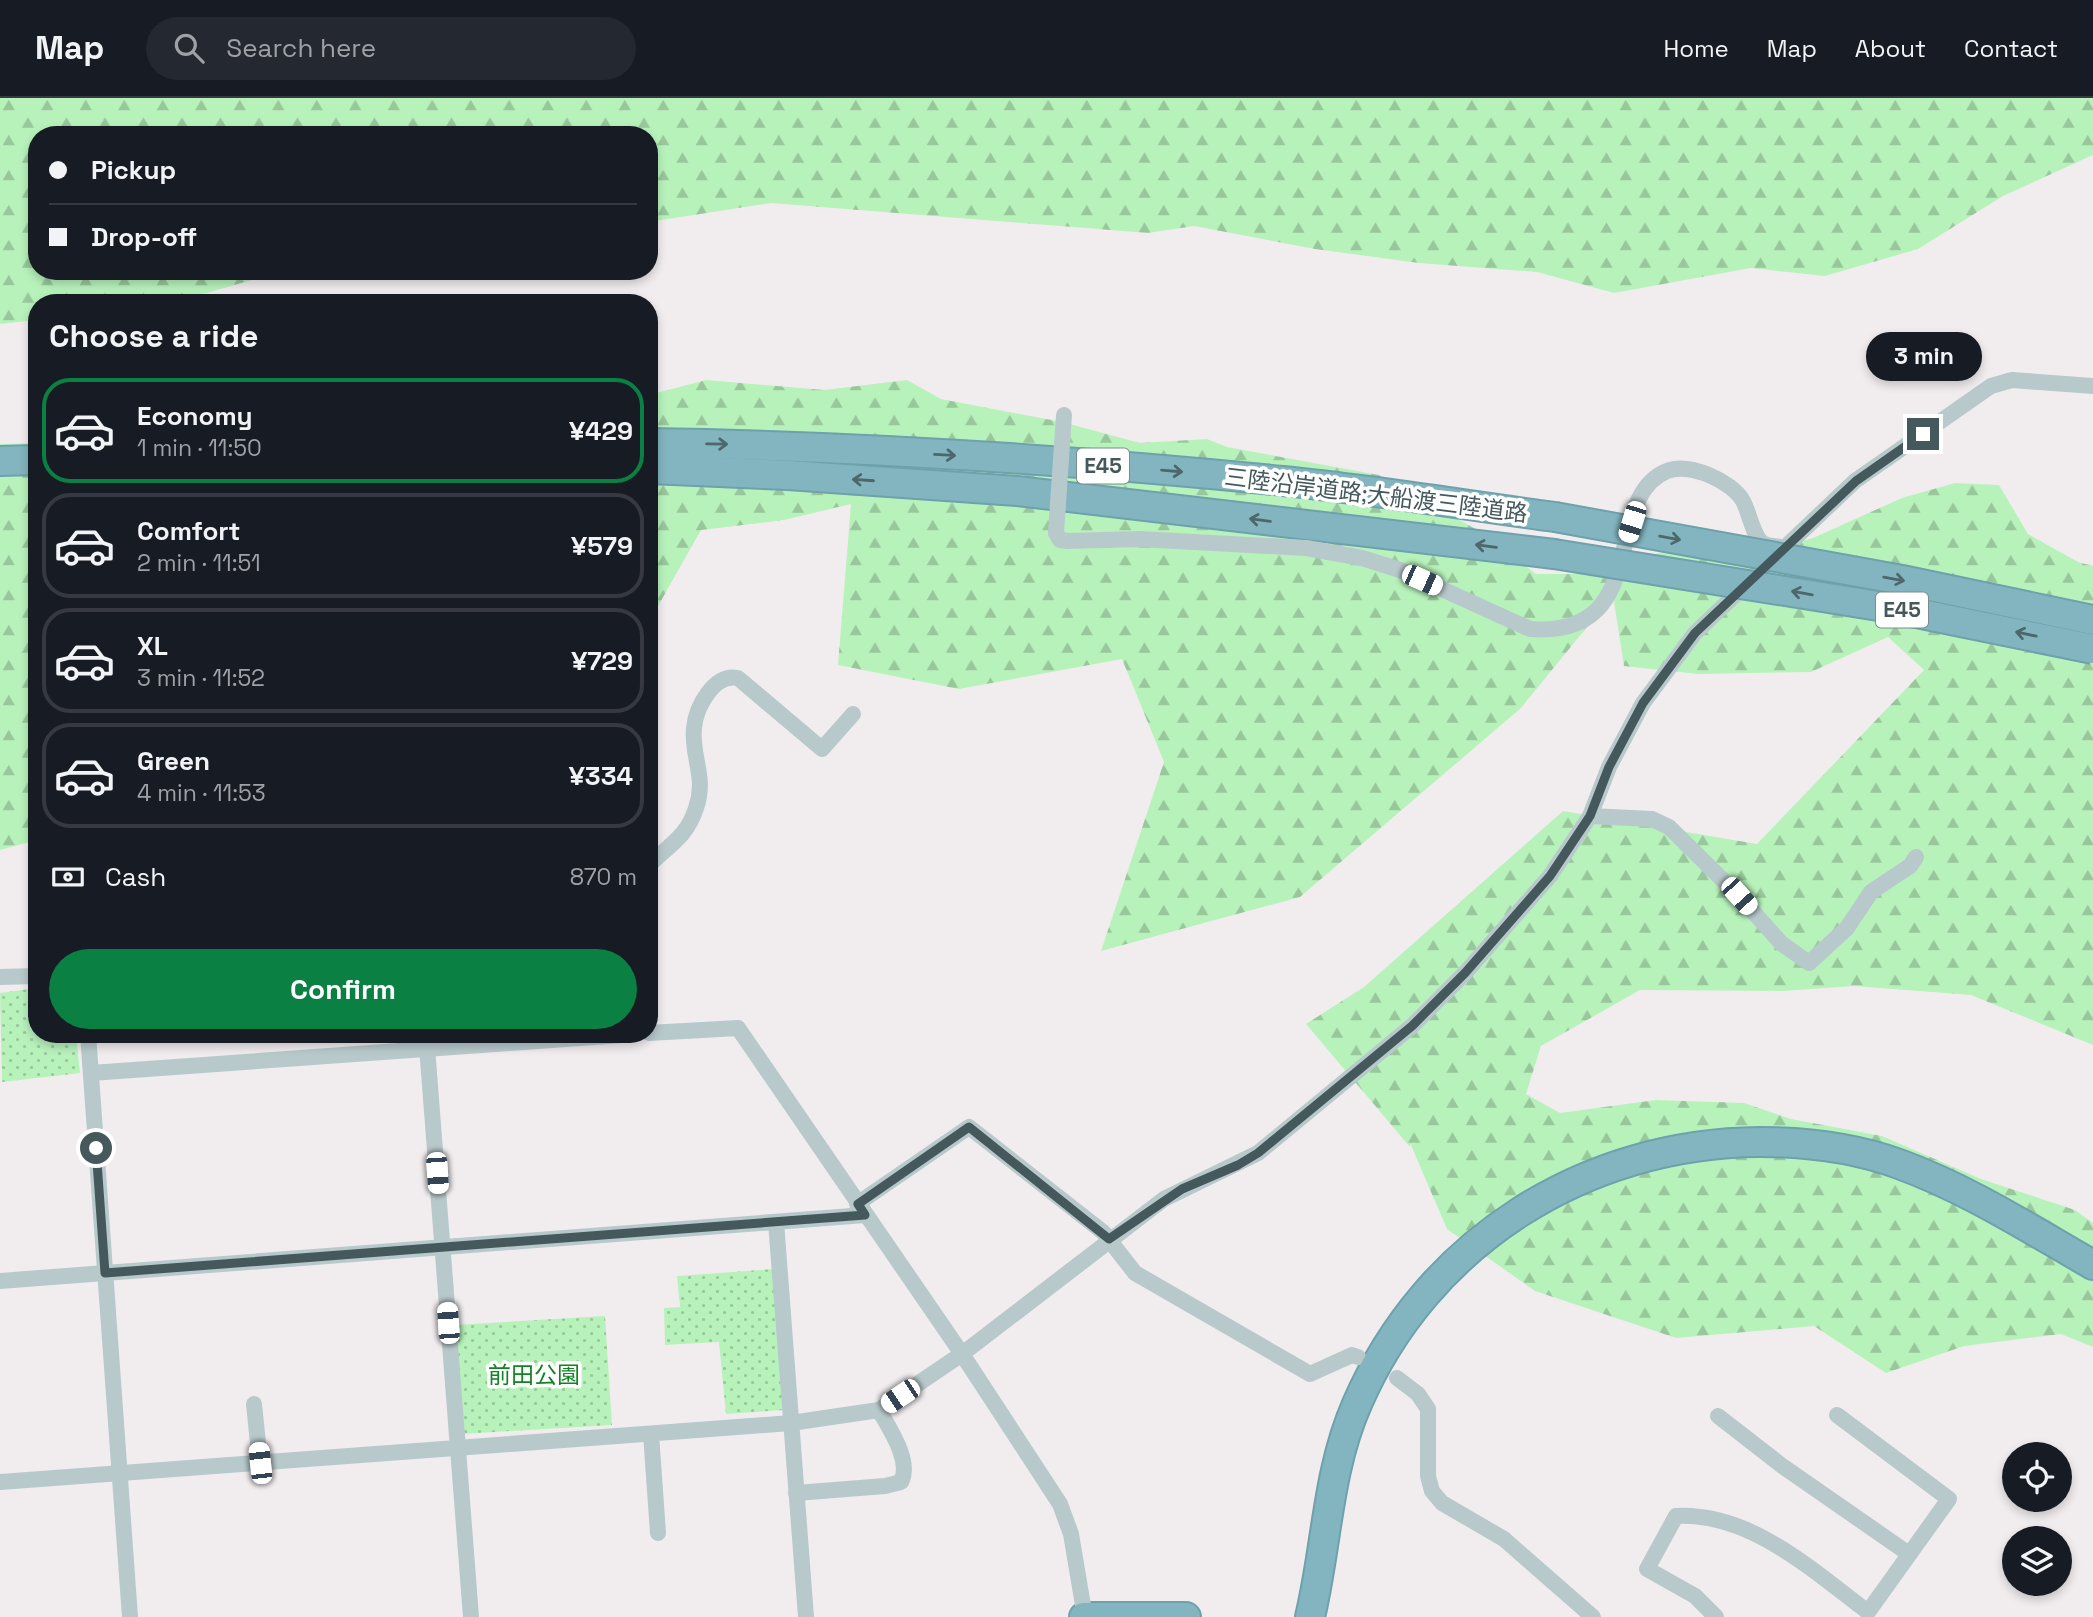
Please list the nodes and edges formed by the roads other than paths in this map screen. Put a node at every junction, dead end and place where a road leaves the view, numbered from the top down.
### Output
1 (2093, 386) edge
2 (1064, 415) dead end
3 (658, 443) edge
4 (28, 460) edge
5 (0, 461) edge
6 (658, 470) edge
7 (1786, 547) junction
8 (2093, 620) edge
9 (2093, 649) edge
10 (853, 714) dead end
11 (1590, 816) junction
12 (1916, 857) dead end
13 (658, 858) edge
14 (28, 976) edge
15 (0, 977) edge
16 (658, 1032) edge
17 (89, 1043) edge
18 (416, 1043) edge
19 (427, 1043) edge
20 (91, 1073) junction
21 (861, 1209) junction
22 (776, 1222) junction
23 (1109, 1239) junction
24 (442, 1247) junction
25 (2093, 1265) edge
26 (105, 1273) junction
27 (0, 1281) edge
28 (962, 1354) junction
29 (1357, 1357) dead end
30 (1397, 1378) dead end
31 (254, 1404) dead end
32 (879, 1410) junction
33 (1837, 1415) dead end
34 (1718, 1416) dead end
35 (791, 1423) junction
36 (652, 1434) junction
37 (458, 1450) junction
38 (260, 1463) junction
39 (119, 1473) junction
40 (0, 1482) edge
41 (796, 1493) junction
42 (658, 1533) dead end
43 (1909, 1554) junction
44 (130, 1617) edge
45 (471, 1617) edge
46 (806, 1617) edge
47 (1084, 1617) edge
48 (1186, 1617) edge
49 (1310, 1617) edge
50 (1592, 1617) edge
51 (1716, 1617) edge

1 - 7 street
2 - 7 street, bridge
3 -> 8 highway, 三陸沿岸道路;大船渡三陸道路 / E45, bridge
4 - 5 highway
9 -> 6 highway, 三陸沿岸道路;大船渡三陸道路 / E45, bridge
7 - 11 street
10 - 13 street
11 - 12 street
11 - 23 street
14 - 15 street
16 - 21 street
17 - 20 street
18 - 20 street
19 - 24 street
20 - 26 street
21 - 22 street
21 - 23 street
21 - 28 street
22 - 24 street
22 - 35 street
23 - 28 street
23 - 29 street
24 - 26 street
24 - 37 street
25 - 49 highway
26 - 27 street
26 - 39 street
28 - 32 street
28 - 47 street
30 - 50 street
31 - 38 street
32 - 35 street
32 - 41 street
33 - 43 street
34 - 43 street
35 - 36 street
35 - 41 street
36 - 37 street
36 - 42 street
37 - 38 street
37 - 45 street
38 - 39 street
39 - 40 street
39 - 44 street
41 - 46 street
43 - 51 street
47 - 48 highway

